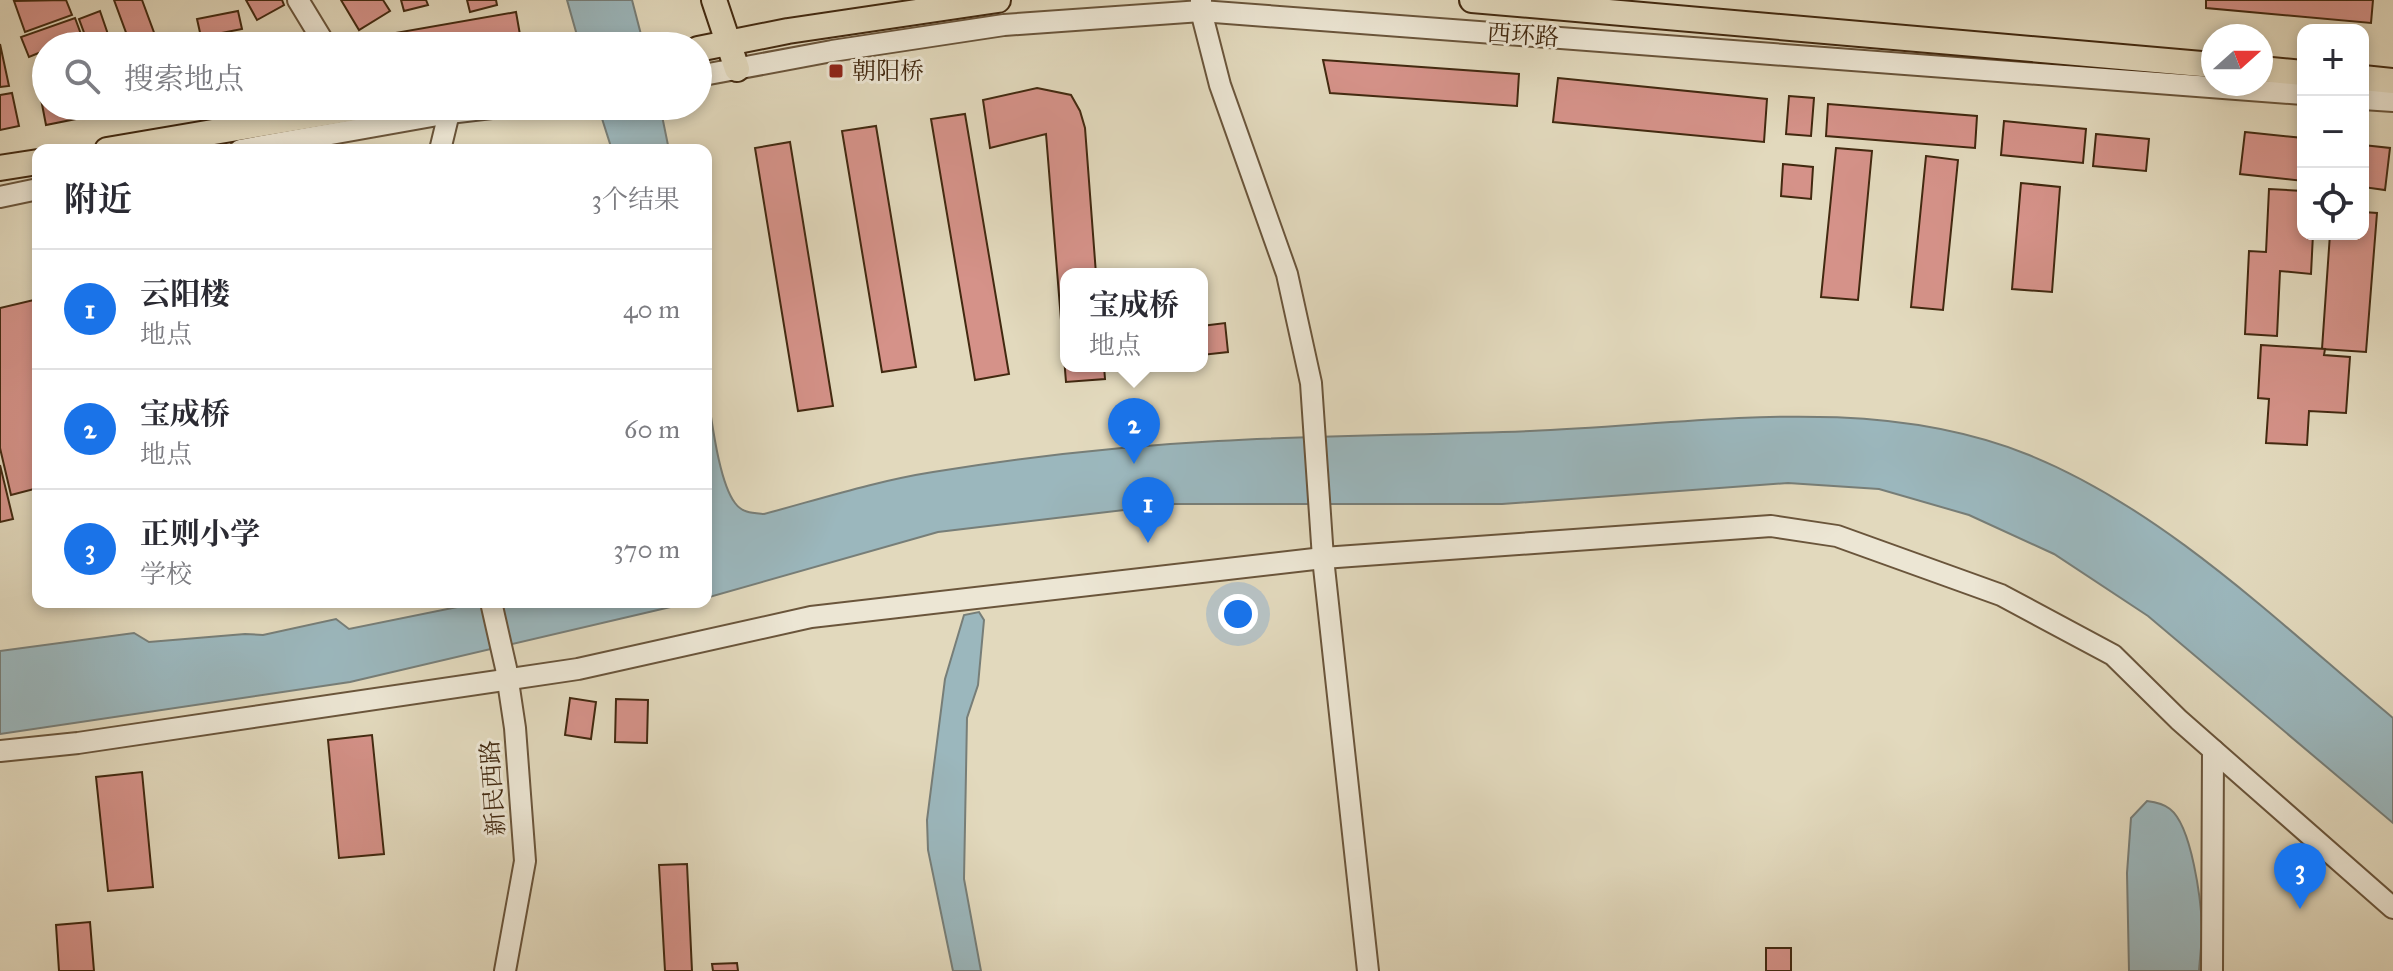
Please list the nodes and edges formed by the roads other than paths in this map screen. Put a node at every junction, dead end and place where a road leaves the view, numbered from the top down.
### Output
1 (298, 0) edge
2 (714, 0) edge
3 (998, 0) edge
4 (1472, 0) edge
5 (1201, 6) edge
6 (317, 32) edge
7 (729, 43) junction
8 (712, 46) edge
9 (2201, 64) edge
10 (737, 69) junction
11 (2273, 70) edge
12 (2297, 72) edge
13 (712, 73) edge
14 (2369, 79) edge
15 (2393, 81) edge
16 (2297, 94) edge
17 (2369, 99) edge
18 (2393, 101) edge
19 (308, 120) edge
20 (348, 120) edge
21 (447, 120) edge
22 (147, 144) edge
23 (311, 144) edge
24 (441, 144) edge
25 (32, 163) edge
26 (0, 168) edge
27 (32, 190) edge
28 (0, 197) edge
29 (1323, 558) junction
30 (492, 608) edge
31 (507, 673) junction
32 (2213, 750) junction
33 (0, 751) edge
34 (2393, 908) edge
35 (505, 971) edge
36 (1368, 971) edge
37 (2212, 971) edge

1 - 6 street
2 - 7 main road
3 - 7 main road
4 - 9 main road, 西环路
5 - 10 street, 西环路
5 - 16 street, 西环路
5 - 29 street
7 - 8 main road
7 - 10 main road
10 - 13 street, 西环路
11 - 12 main road
14 - 15 main road
17 - 18 street
19 - 22 main road
20 - 23 street
21 - 24 street
25 - 26 main road
27 - 28 street
29 - 31 street
29 - 32 street
29 - 36 street
30 - 31 street, 新民西路
31 - 33 street
31 - 35 street, 新民西路
32 - 34 street
32 - 37 street

